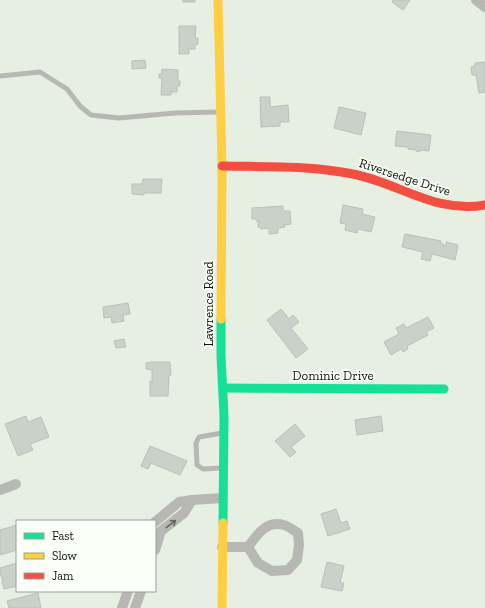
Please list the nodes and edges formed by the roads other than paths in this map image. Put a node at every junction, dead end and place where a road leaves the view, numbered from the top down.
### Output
1 (218, 0) edge
2 (476, 0) edge
3 (485, 7) edge
4 (0, 76) edge
5 (220, 112) junction
6 (222, 166) junction
7 (485, 205) edge
8 (223, 388) junction
9 (444, 389) dead end
10 (223, 433) junction
11 (223, 468) junction
12 (16, 484) dead end
13 (0, 490) edge
14 (222, 498) junction
15 (192, 500) junction
16 (156, 521) edge
17 (156, 547) edge
18 (222, 547) junction
19 (248, 547) junction
20 (128, 592) edge
21 (141, 592) edge
22 (122, 608) edge
23 (135, 608) edge
24 (222, 608) edge

1 - 5 street, Lawrence Road
2 - 3 street
4 - 5 lane
5 - 6 street, Lawrence Road
6 - 7 street, Riversedge Drive
6 - 8 street, Lawrence Road
8 - 9 street, Dominic Drive
8 - 10 street, Lawrence Road
10 - 11 street, Lawrence Road
10 - 11 lane
11 - 14 street, Lawrence Road
12 - 13 street
14 - 15 street
14 - 18 street, Lawrence Road
15 - 16 street
17 -> 15 street
18 - 19 street
18 - 24 street, Lawrence Road
19 - 19 street
20 - 22 street
21 - 23 street

